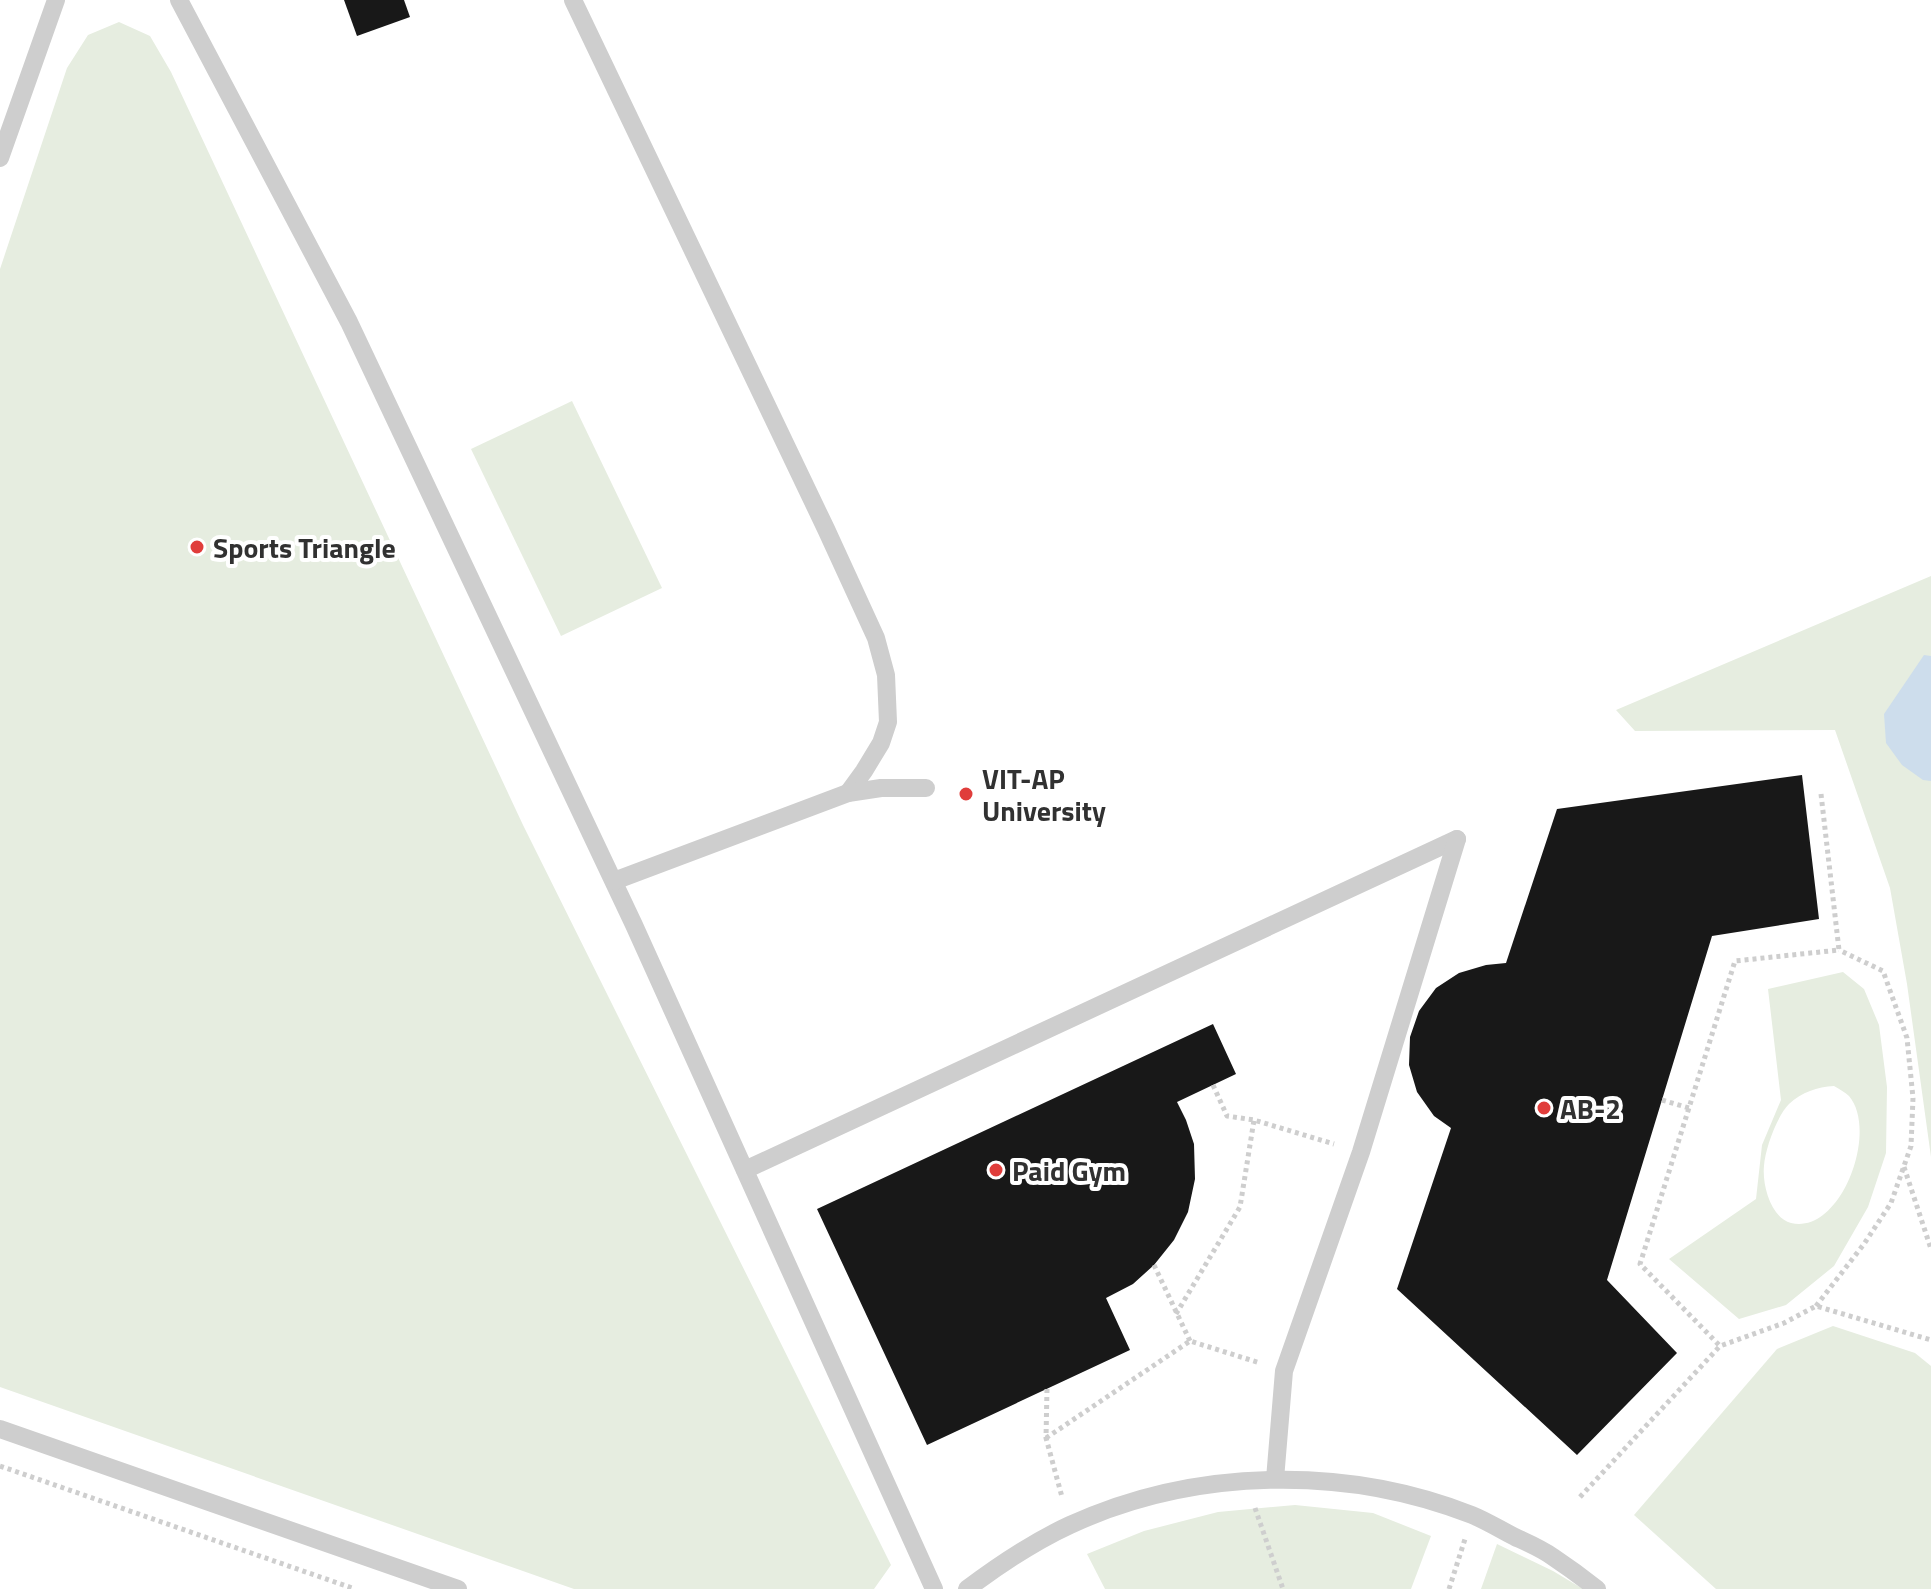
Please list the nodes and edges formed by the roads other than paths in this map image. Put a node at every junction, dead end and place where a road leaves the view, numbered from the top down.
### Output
1 (56, 0) edge
2 (179, 0) edge
3 (573, 0) edge
4 (0, 158) edge
5 (926, 788) dead end
6 (848, 793) junction
7 (614, 881) junction
8 (745, 1170) junction
9 (0, 1429) edge
10 (1275, 1479) junction
11 (458, 1589) edge
12 (934, 1589) edge
13 (967, 1589) edge
14 (1597, 1589) edge

1 - 4 lane
2 - 7 lane
3 - 6 lane
5 - 6 lane
6 - 7 lane
7 - 8 lane
8 - 10 lane
8 - 12 lane
9 - 11 lane
10 - 13 lane
10 - 14 lane

